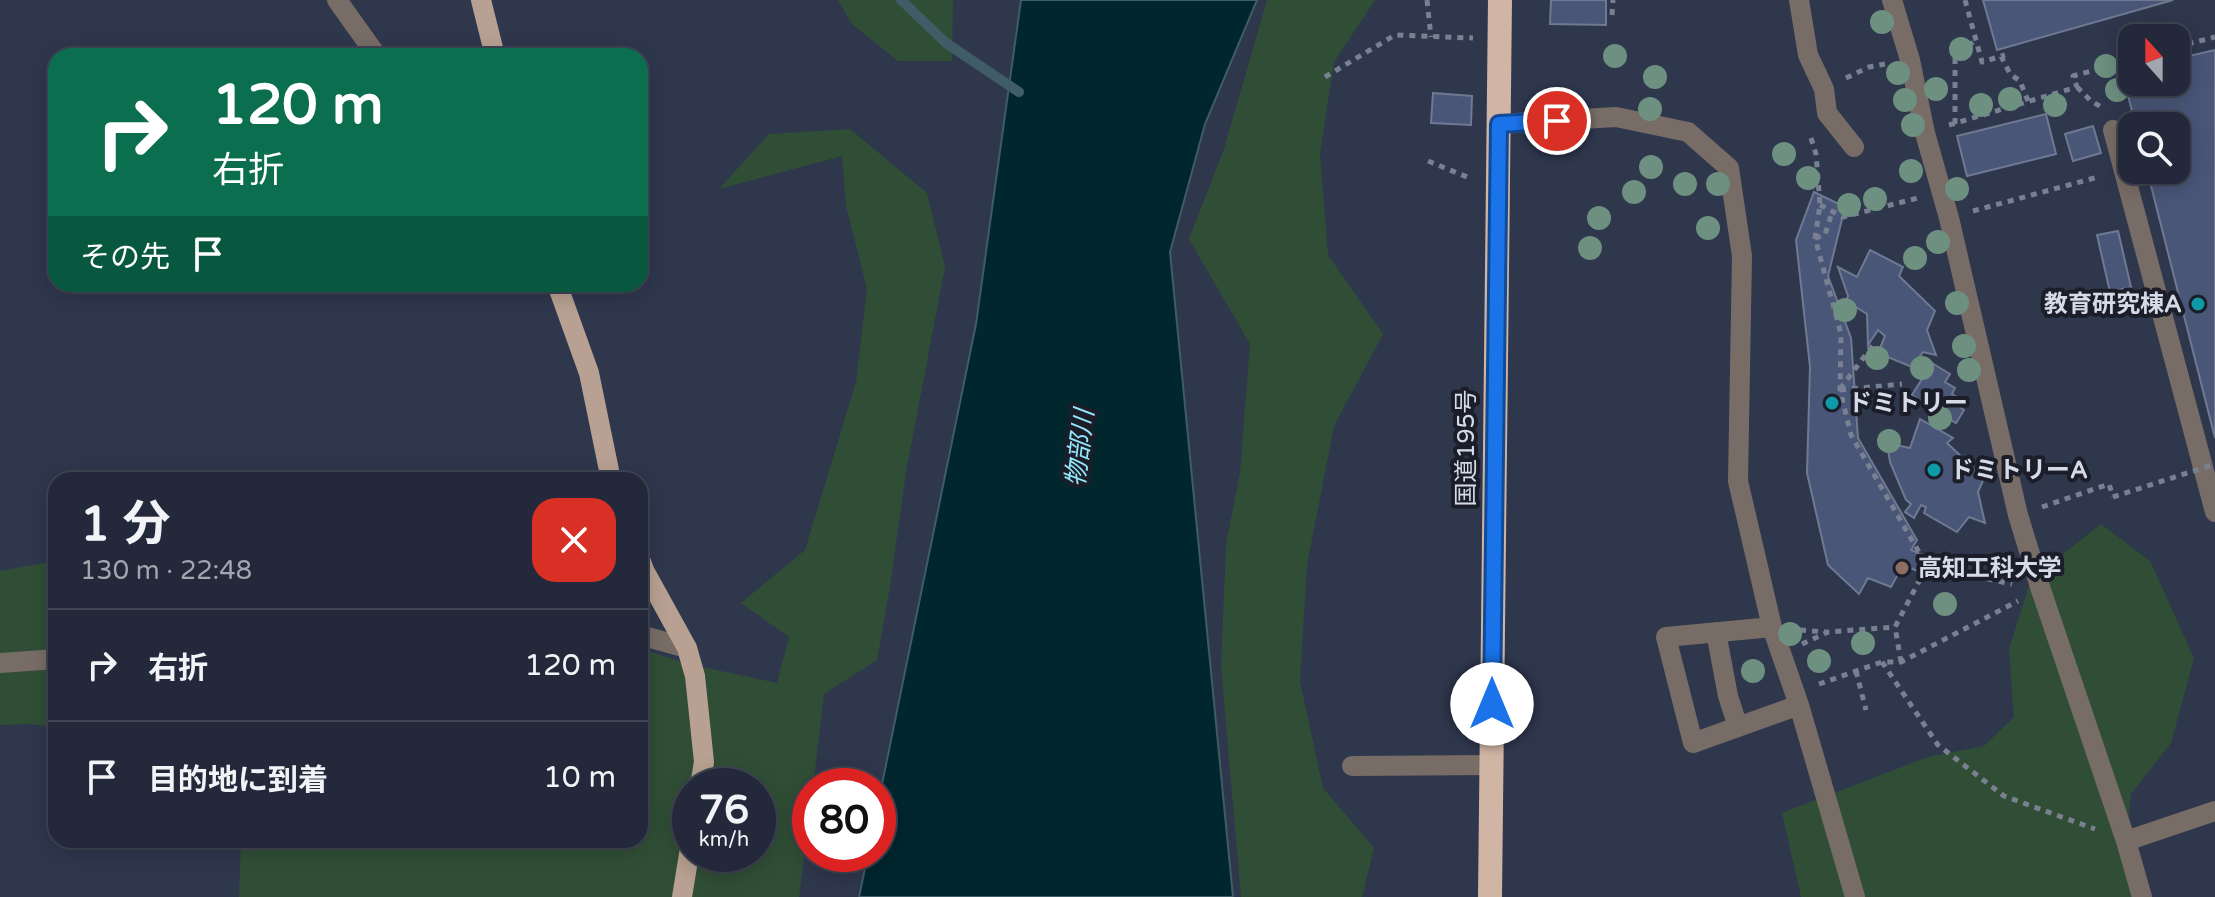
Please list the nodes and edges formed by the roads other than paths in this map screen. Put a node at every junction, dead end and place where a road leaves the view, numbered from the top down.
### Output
1 (337, 0) edge
2 (481, 0) edge
3 (1500, 0) edge
4 (1799, 0) edge
5 (1892, 0) edge
6 (371, 48) edge
7 (493, 48) edge
8 (1499, 124) junction
9 (2113, 130) dead end
10 (1854, 147) dead end
11 (560, 292) edge
12 (609, 472) edge
13 (2215, 512) edge
14 (648, 577) edge
15 (1772, 627) junction
16 (1716, 632) junction
17 (648, 637) edge
18 (687, 648) junction
19 (48, 660) edge
20 (0, 663) edge
21 (1799, 705) junction
22 (1738, 727) junction
23 (1492, 765) junction
24 (1352, 766) dead end
25 (703, 768) edge
26 (2215, 811) edge
27 (2126, 841) junction
28 (686, 872) edge
29 (682, 897) edge
30 (1490, 897) edge
31 (1855, 897) edge
32 (2142, 897) edge

1 - 6 street
2 - 7 main road
3 - 8 highway, 国道195号
4 - 10 street
5 - 27 street
8 - 15 street
8 - 23 highway, 国道195号
9 - 13 street
11 - 12 main road
14 - 18 main road
15 - 16 street
15 - 21 street
16 - 22 street
16 - 22 street
17 - 18 street
18 - 25 main road
19 - 20 street
21 - 22 street
21 - 31 street
23 - 24 street
23 - 30 highway, 国道195号
26 - 27 street
27 - 32 street
28 - 29 main road

